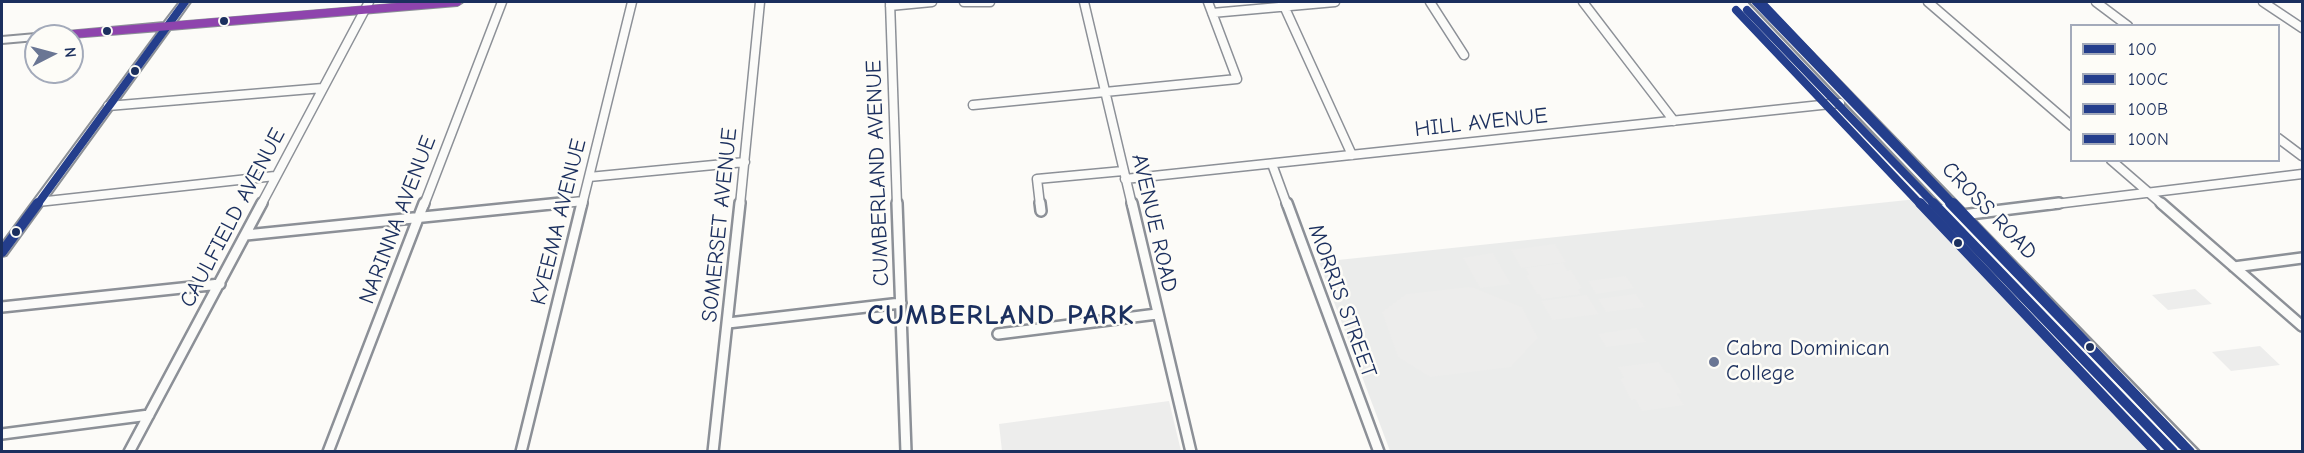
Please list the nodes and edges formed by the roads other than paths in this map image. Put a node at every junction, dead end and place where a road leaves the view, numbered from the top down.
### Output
1 (185, 2) edge
2 (457, 2) edge
3 (502, 2) edge
4 (632, 2) edge
5 (760, 2) edge
6 (932, 2) edge
7 (964, 2) edge
8 (990, 2) edge
9 (1084, 2) edge
10 (1208, 2) edge
11 (1335, 2) edge
12 (1430, 2) edge
13 (1583, 2) edge
14 (1745, 2) edge
15 (1756, 2) edge
16 (1928, 2) edge
17 (2096, 2) edge
18 (2263, 2) edge
19 (890, 4) edge
20 (367, 5) edge
21 (1284, 6) junction
22 (1212, 13) junction
23 (2125, 24) edge
24 (166, 26) junction
25 (2302, 28) edge
26 (84, 33) edge
27 (24, 38) edge
28 (2, 40) edge
29 (1464, 55) dead end
30 (323, 88) junction
31 (1104, 92) junction
32 (1846, 102) junction
33 (973, 105) dead end
34 (108, 106) junction
35 (1674, 121) junction
36 (2070, 124) edge
37 (2280, 140) edge
38 (1352, 155) junction
39 (2302, 156) edge
40 (745, 162) junction
41 (2113, 162) edge
42 (1272, 164) junction
43 (2302, 174) edge
44 (1124, 175) junction
45 (275, 176) junction
46 (589, 177) junction
47 (2148, 193) junction
48 (583, 201) junction
49 (38, 202) junction
50 (1041, 211) dead end
51 (1956, 216) junction
52 (418, 218) junction
53 (246, 235) junction
54 (2, 252) edge
55 (2302, 258) edge
56 (2234, 267) junction
57 (220, 284) junction
58 (901, 303) junction
59 (2, 307) edge
60 (1157, 314) junction
61 (728, 323) junction
62 (2302, 326) edge
63 (998, 334) dead end
64 (148, 415) junction
65 (2, 434) edge
66 (129, 452) edge
67 (328, 452) edge
68 (521, 452) edge
69 (713, 452) edge
70 (906, 452) edge
71 (1191, 452) edge
72 (1379, 452) edge
73 (2174, 452) edge
74 (2190, 452) edge

1 - 24 street
2 - 20 street
3 - 52 street, NARINNA AVENUE
4 - 46 street, KYEEMA AVENUE
5 - 40 street, SOMERSET AVENUE
6 - 19 street
7 - 8 street
9 - 31 street, AVENUE ROAD
10 - 22 street
11 - 21 street
12 - 29 street
13 - 35 street
14 - 32 highway, CROSS ROAD
15 - 32 highway, CROSS ROAD
16 - 36 street
17 - 23 street
18 - 25 street
19 - 58 street, CUMBERLAND AVENUE
20 - 24 street
20 - 30 street, CAULFIELD AVENUE
21 - 22 street
21 - 38 street
22 - 31 street
24 - 26 street
24 - 34 street
27 - 28 street
30 - 34 street
30 - 45 street, CAULFIELD AVENUE
31 - 33 street
31 - 44 street, AVENUE ROAD
32 - 35 street, HILL AVENUE
32 - 51 highway, CROSS ROAD
34 - 49 street
35 - 38 street, HILL AVENUE
37 - 39 street
38 - 42 street, HILL AVENUE
40 - 46 street
40 - 61 street, SOMERSET AVENUE
41 - 47 street
42 - 44 street, HILL AVENUE
42 - 72 street, MORRIS STREET
43 - 47 street
44 - 50 street, HILL AVENUE
44 - 60 street, AVENUE ROAD
45 - 49 street
45 - 53 street, CAULFIELD AVENUE
46 - 48 street, KYEEMA AVENUE
47 - 51 street
47 - 56 street
48 - 52 street
48 - 68 street, KYEEMA AVENUE
49 - 54 street
51 - 73 highway, CROSS ROAD
51 - 74 highway, CROSS ROAD
52 - 53 street
52 - 67 street, NARINNA AVENUE
53 - 57 street, CAULFIELD AVENUE
55 - 56 street
56 - 62 street
57 - 59 street
57 - 64 street, CAULFIELD AVENUE
58 - 61 street
58 - 70 street, CUMBERLAND AVENUE
60 - 63 street
60 - 71 street, AVENUE ROAD
61 - 69 street, SOMERSET AVENUE
64 - 65 street
64 - 66 street, CAULFIELD AVENUE

